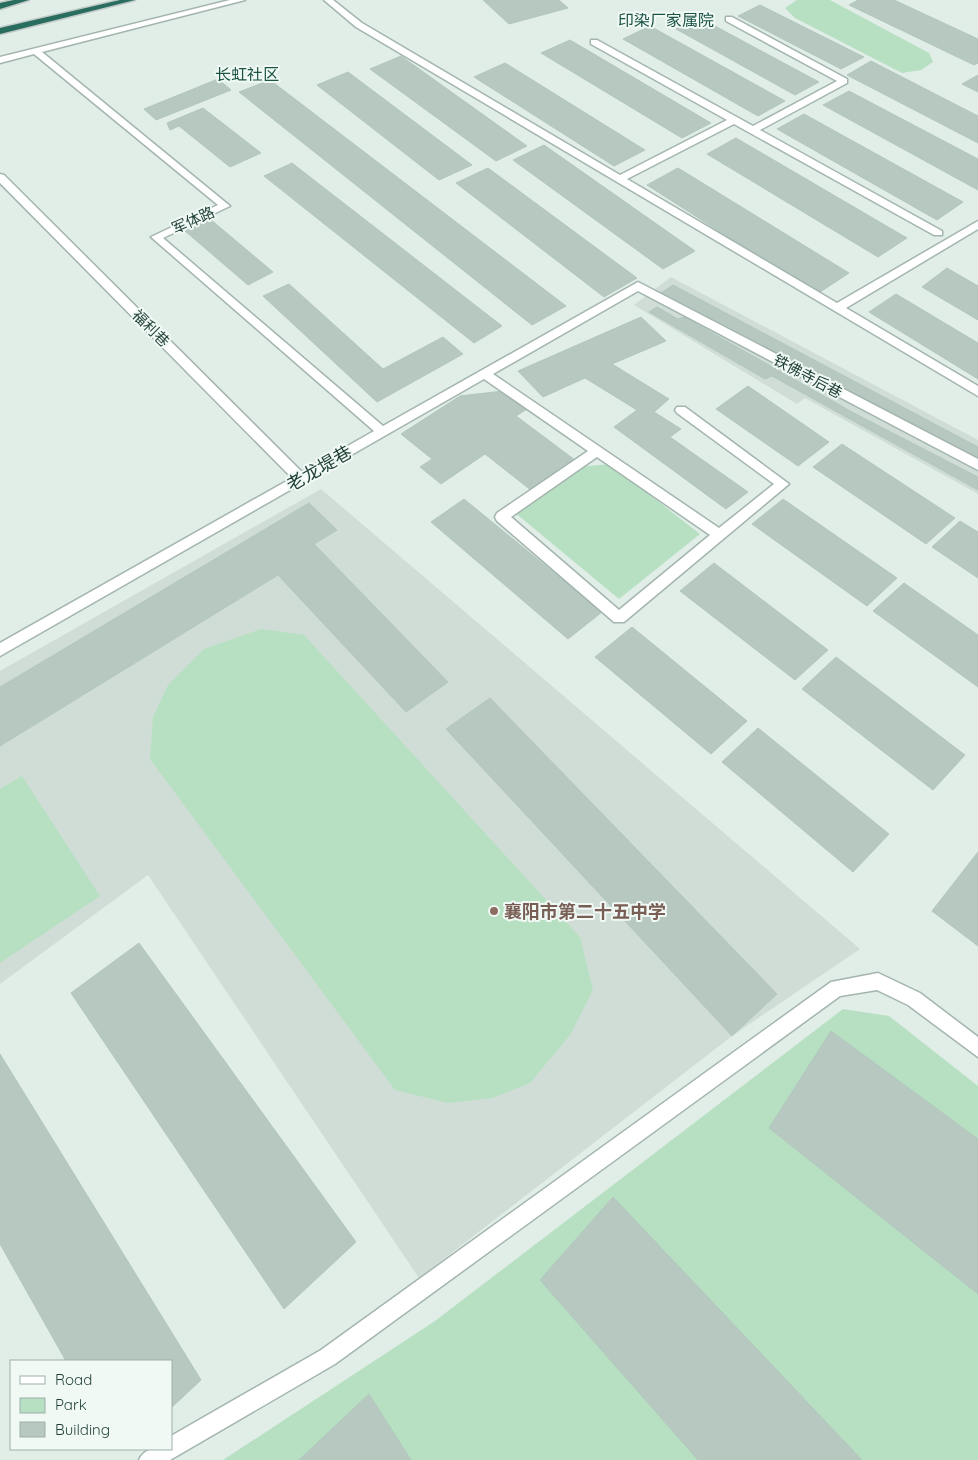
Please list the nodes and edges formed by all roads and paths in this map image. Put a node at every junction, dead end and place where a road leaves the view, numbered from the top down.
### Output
1 (25, 0) edge
2 (131, 0) edge
3 (241, 0) edge
4 (328, 0) edge
5 (0, 6) edge
6 (729, 18) dead end
7 (0, 31) edge
8 (594, 42) dead end
9 (35, 51) junction
10 (0, 60) edge
11 (734, 120) junction
12 (753, 130) junction
13 (0, 177) edge
14 (620, 179) junction
15 (978, 224) edge
16 (938, 233) dead end
17 (638, 286) joint
18 (838, 308) junction
19 (485, 374) junction
20 (978, 392) edge
21 (680, 410) dead end
22 (383, 432) junction
23 (597, 451) junction
24 (978, 466) edge
25 (301, 479) junction
26 (719, 535) junction
27 (0, 650) edge
28 (978, 1048) edge
29 (172, 1447) edge
30 (167, 1450) edge
31 (150, 1460) edge

1 - 5 highway
2 - 7 highway
3 - 9 street
4 - 14 street
6 - 12 street
8 - 11 street
9 - 10 street
9 - 22 street, 军体路
11 - 12 street
11 - 14 street
12 - 16 street
13 - 25 street, 福利巷
14 - 18 street
15 - 18 street
17 - 19 street, 老龙堤巷
17 - 24 street, 铁佛寺后巷
18 - 20 street
19 - 22 street, 老龙堤巷
19 - 23 street
21 - 26 street
22 - 25 street, 老龙堤巷
23 - 26 street
23 - 26 street
25 - 27 street, 老龙堤巷
28 - 29 street
30 - 31 street

